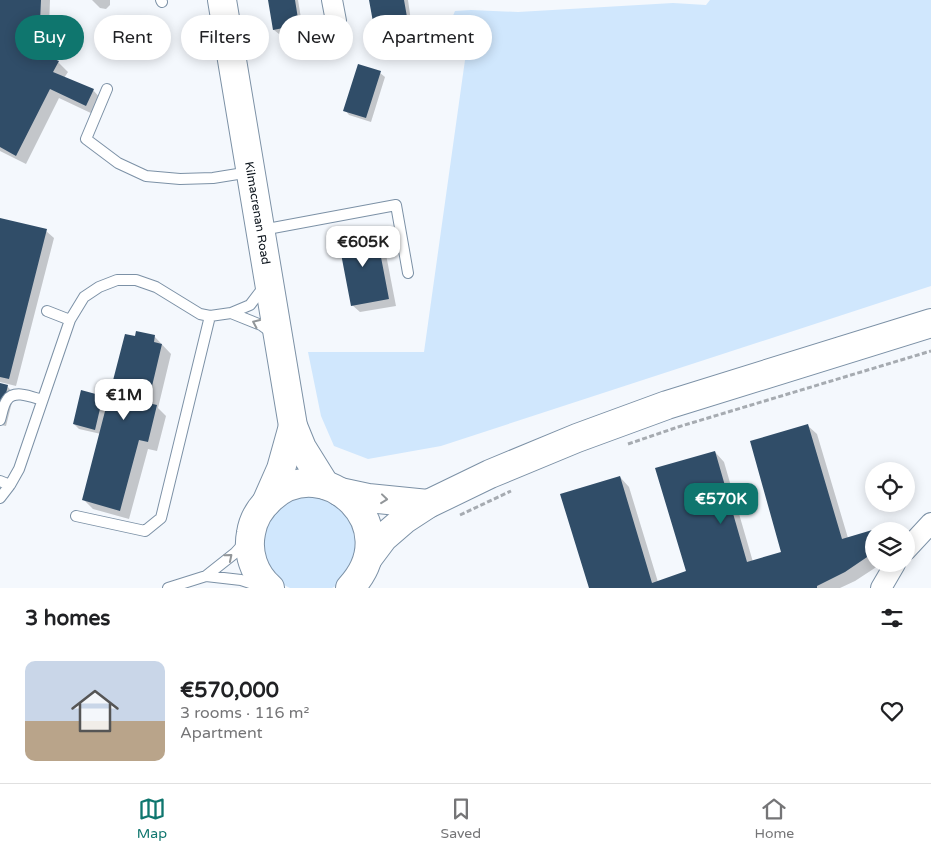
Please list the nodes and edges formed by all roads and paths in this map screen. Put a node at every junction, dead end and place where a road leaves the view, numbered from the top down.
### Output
1 (222, 0) edge
2 (332, 0) edge
3 (335, 15) edge
4 (107, 89) dead end
5 (251, 172) junction
6 (261, 230) junction
7 (408, 273) dead end
8 (268, 280) junction
9 (47, 311) dead end
10 (230, 313) junction
11 (210, 316) junction
12 (70, 320) junction
13 (931, 323) edge
14 (279, 338) junction
15 (931, 351) edge
16 (42, 400) junction
17 (0, 420) edge
18 (293, 426) junction
19 (619, 448) dead end
20 (0, 481) edge
21 (10, 485) junction
22 (333, 489) junction
23 (512, 490) dead end
24 (0, 498) edge
25 (266, 503) junction
26 (428, 504) junction
27 (76, 516) dead end
28 (458, 516) dead end
29 (931, 523) edge
30 (250, 536) junction
31 (915, 540) edge
32 (368, 558) junction
33 (891, 572) edge
34 (206, 576) junction
35 (168, 588) edge
36 (264, 588) edge
37 (270, 588) edge
38 (350, 588) edge
39 (881, 588) edge

1 - 5 main road, Kilmacrenan Road
2 - 3 street
4 - 5 lane
5 - 6 main road, Kilmacrenan Road
6 - 7 lane
6 - 8 main road, Kilmacrenan Road
8 - 10 lane
8 - 14 main road, Kilmacrenan Road
9 - 12 lane
10 - 11 lane
14 -> 10 lane
11 - 12 lane
11 - 27 lane
12 - 16 lane
13 - 26 main road
14 - 18 main road, Kilmacrenan Road
15 - 19 path
16 - 17 lane
16 - 21 lane
18 - 22 main road
18 - 25 main road
20 - 21 lane
21 - 24 lane
22 - 25 main road
22 -> 26 main road
22 - 32 main road
23 - 28 path
25 - 30 main road
26 - 32 main road
29 - 31 street
34 -> 30 lane
30 - 37 main road
32 - 38 main road
33 - 39 street
34 - 35 lane
34 - 36 lane

